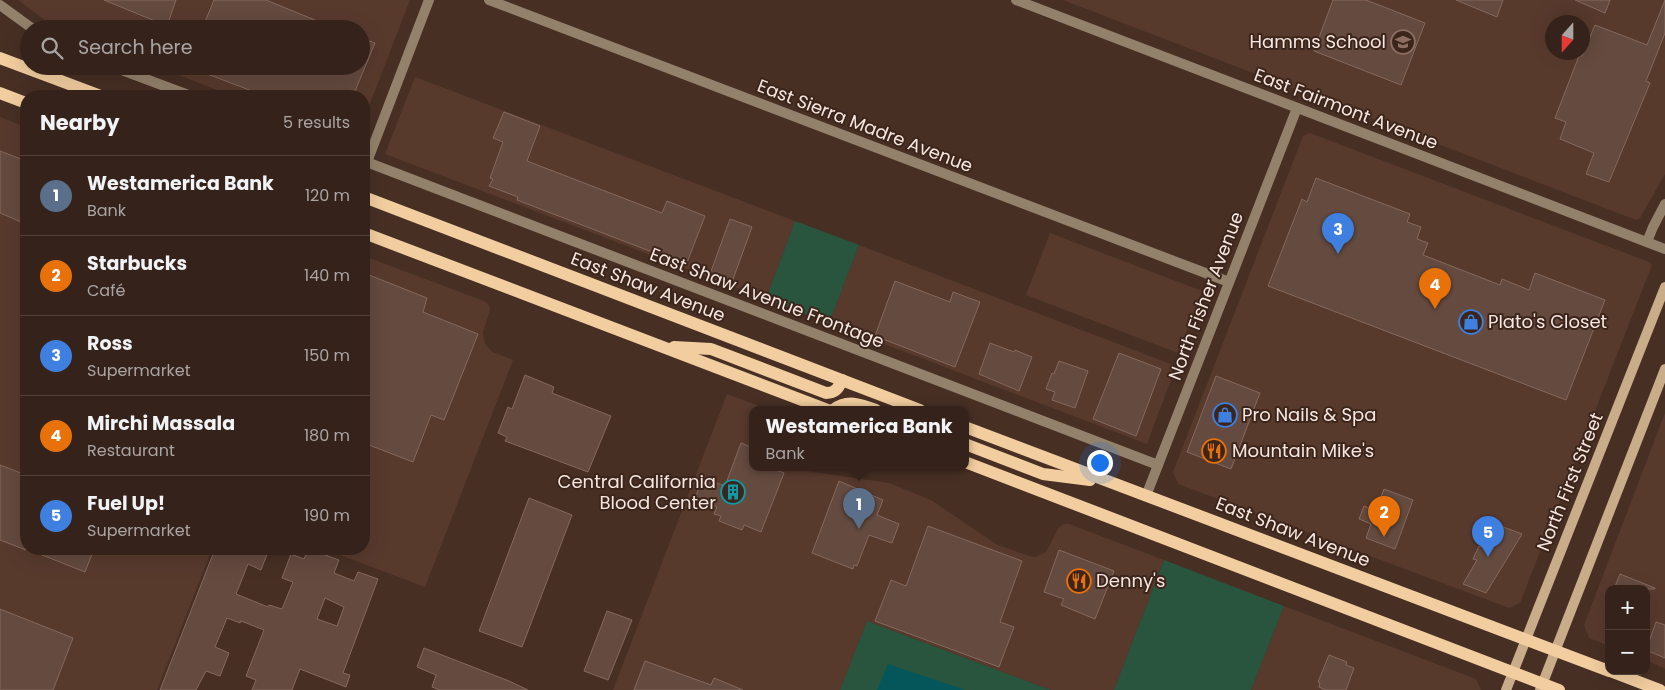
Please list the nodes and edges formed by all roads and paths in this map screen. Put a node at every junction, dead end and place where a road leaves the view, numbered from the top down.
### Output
1 (428, 0) edge
2 (489, 0) edge
3 (1016, 0) edge
4 (0, 5) edge
5 (21, 20) edge
6 (0, 58) edge
7 (20, 66) edge
8 (45, 75) edge
9 (135, 75) edge
10 (85, 90) edge
11 (176, 90) edge
12 (0, 93) edge
13 (20, 101) edge
14 (1297, 108) junction
15 (370, 148) edge
16 (370, 163) edge
17 (370, 199) edge
18 (1665, 204) edge
19 (370, 236) edge
20 (1647, 242) junction
21 (1665, 249) edge
22 (1229, 282) junction
23 (1665, 287) edge
24 (662, 347) junction
25 (1665, 369) edge
26 (842, 380) junction
27 (817, 406) edge
28 (838, 406) edge
29 (863, 406) edge
30 (910, 406) edge
31 (969, 429) edge
32 (969, 446) edge
33 (969, 464) edge
34 (1158, 465) junction
35 (1112, 483) junction
36 (1146, 496) junction
37 (1525, 639) junction
38 (1555, 650) junction
39 (1605, 669) edge
40 (1513, 672) junction
41 (1621, 675) edge
42 (1541, 687) edge
43 (1506, 690) edge
44 (1559, 690) edge
45 (1660, 690) edge

1 - 15 street
2 - 22 street, East Sierra Madre Avenue
3 - 14 street, East Fairmont Avenue
4 - 5 street
6 - 7 main road
8 - 10 main road
9 - 11 street
12 - 13 main road
14 - 20 street, East Fairmont Avenue
14 - 22 street, North Fisher Avenue
16 - 34 street, East Shaw Avenue Frontage
17 - 26 main road, East Shaw Avenue
18 - 20 street
19 - 24 main road
20 - 21 street, East Fairmont Avenue
22 - 34 street, North Fisher Avenue
23 - 37 main road, North First Street
24 - 26 main road
24 - 27 main road
25 - 38 main road
26 - 30 main road, East Shaw Avenue
28 - 29 main road
31 - 35 main road, East Shaw Avenue
32 - 35 main road
33 - 40 main road
34 - 36 street, North Fisher Avenue
35 - 36 main road, East Shaw Avenue
36 - 37 main road, East Shaw Avenue
37 - 38 main road, East Shaw Avenue
37 - 40 main road, North First Street
38 - 39 main road, East Shaw Avenue
38 - 42 main road
40 - 42 main road
40 - 43 main road, North First Street
41 - 45 main road, East Shaw Avenue
42 - 44 main road

